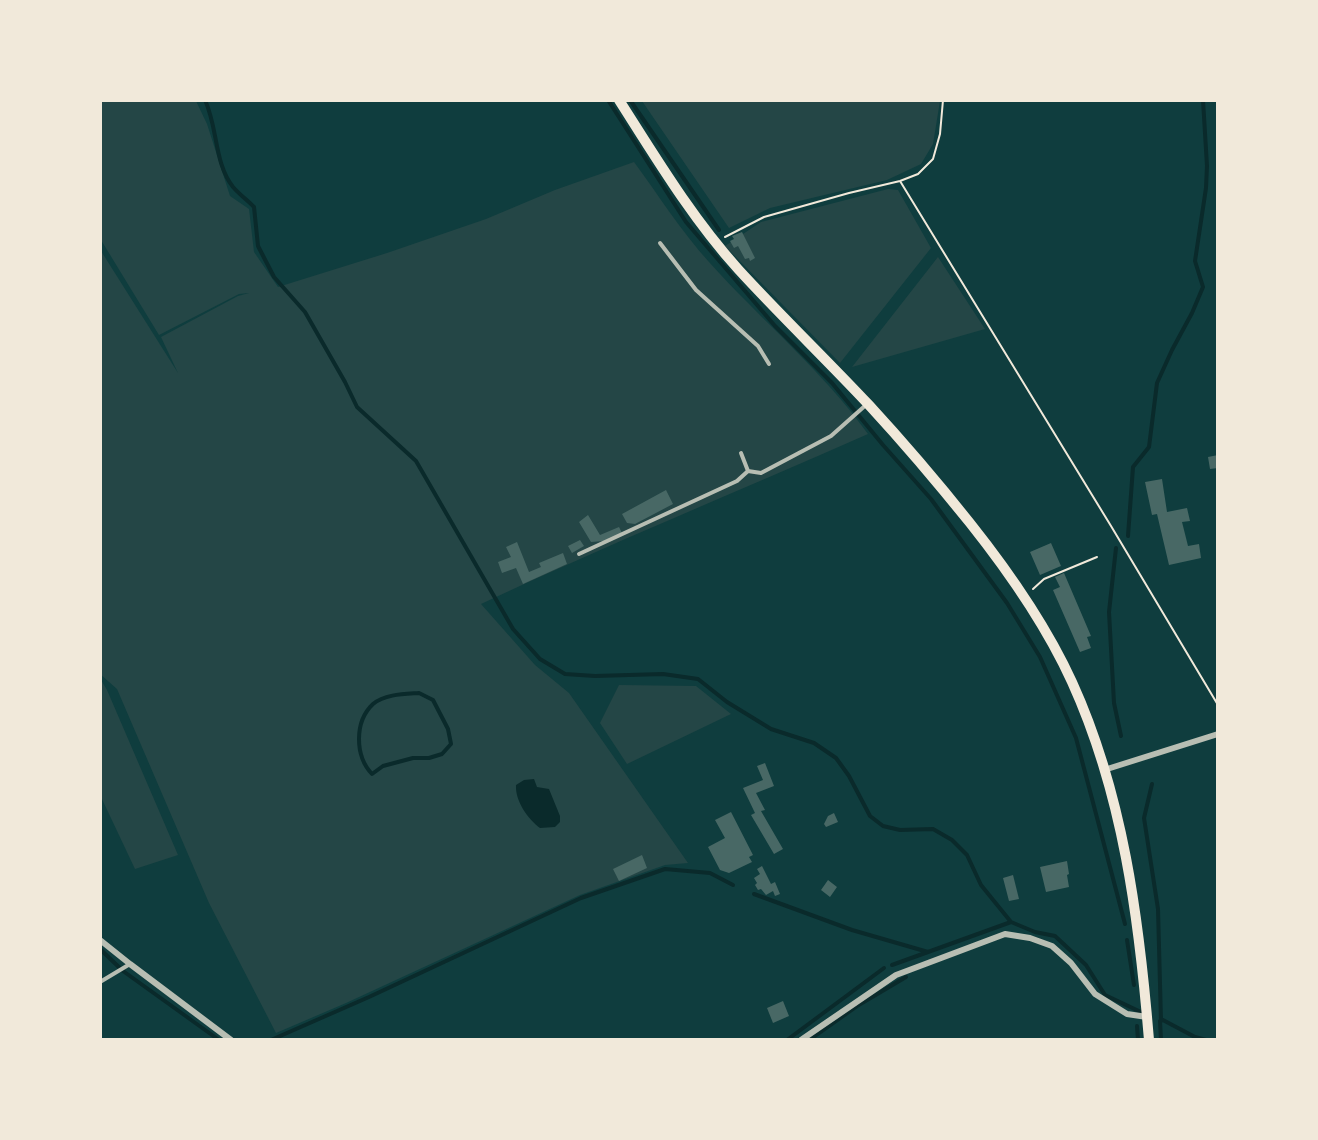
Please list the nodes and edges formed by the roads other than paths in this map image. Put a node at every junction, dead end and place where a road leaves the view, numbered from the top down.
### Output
1 (619, 100) edge
2 (660, 243) dead end
3 (769, 364) dead end
4 (868, 404) junction
5 (741, 453) dead end
6 (748, 471) junction
7 (579, 554) dead end
8 (1218, 734) edge
9 (1104, 770) junction
10 (100, 940) edge
11 (130, 964) junction
12 (100, 982) edge
13 (1147, 1017) junction
14 (231, 1040) edge
15 (801, 1040) edge
16 (1149, 1040) edge

1 - 4 main road
2 - 3 lane
4 - 6 lane
4 - 9 main road
5 - 6 lane
6 - 7 lane
8 - 9 street
9 - 13 main road
10 - 11 street
11 - 12 lane
11 - 14 street
13 - 15 street
13 - 16 main road

